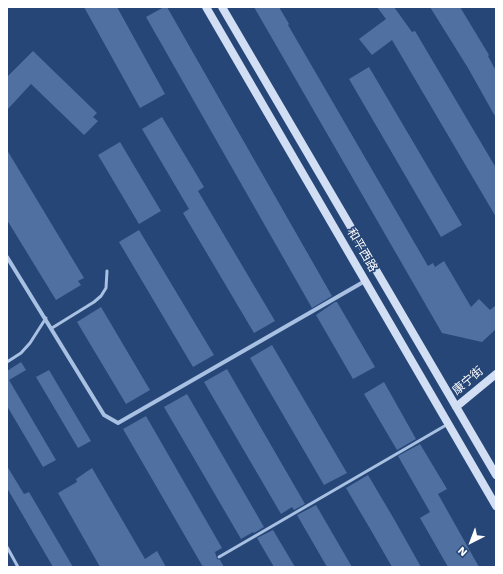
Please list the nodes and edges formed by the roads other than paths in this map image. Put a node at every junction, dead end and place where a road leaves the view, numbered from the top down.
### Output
1 (206, 7) edge
2 (222, 7) edge
3 (7, 257) edge
4 (107, 271) dead end
5 (366, 281) junction
6 (46, 318) junction
7 (52, 328) junction
8 (7, 362) edge
9 (496, 374) edge
10 (456, 407) junction
11 (448, 424) junction
12 (496, 475) edge
13 (496, 506) edge
14 (7, 547) edge
15 (219, 557) dead end
16 (18, 567) edge

1 - 5 main road, 和平西路
2 - 10 main road, 和平西路
3 - 6 street
4 - 7 lane
5 - 7 street
5 - 11 main road, 和平西路
6 - 7 street
6 - 8 lane
9 - 10 main road, 康宁街
10 - 12 main road, 和平西路
11 - 13 main road, 和平西路
11 - 15 lane
14 - 16 lane

